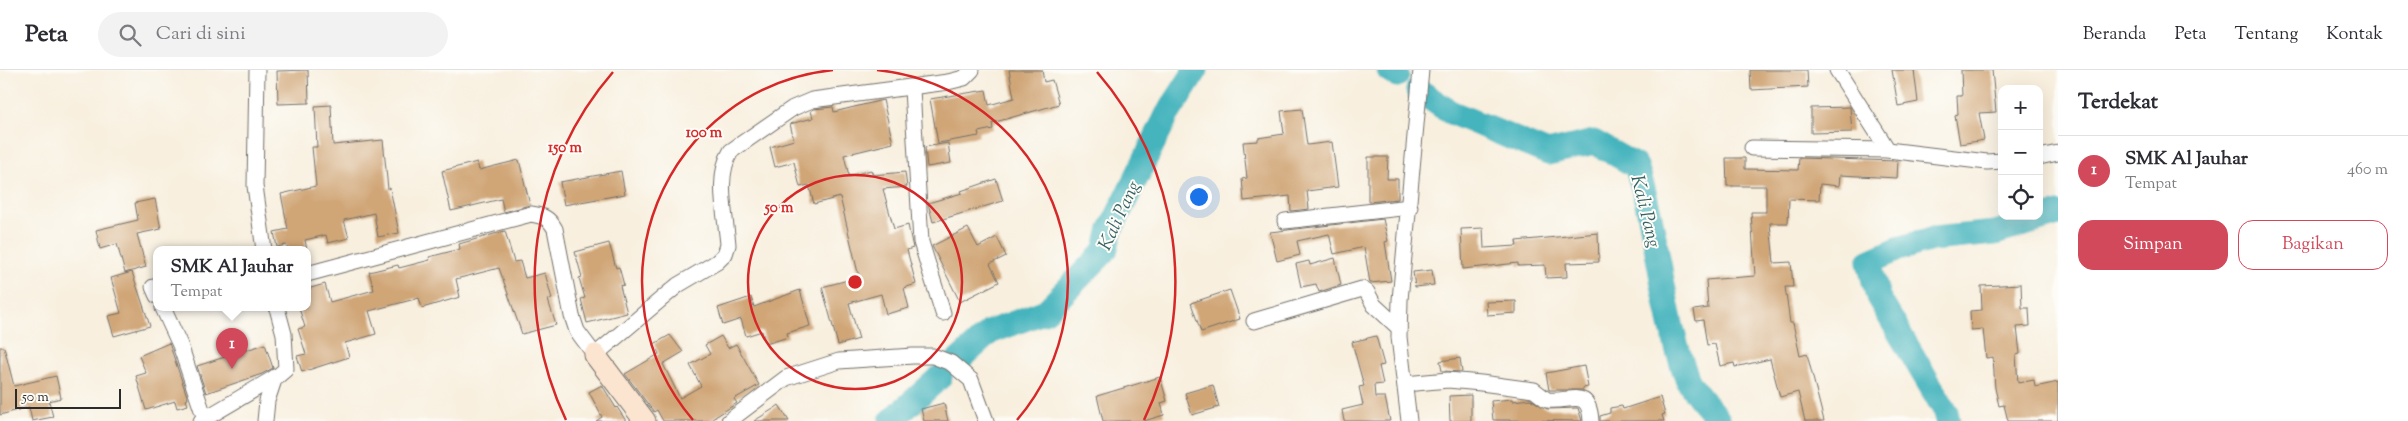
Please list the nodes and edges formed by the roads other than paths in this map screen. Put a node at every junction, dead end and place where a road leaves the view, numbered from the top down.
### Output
1 (257, 70) edge
2 (972, 70) edge
3 (1422, 70) edge
4 (1837, 70) edge
5 (912, 89) junction
6 (1752, 148) dead end
7 (1888, 150) junction
8 (2058, 153) edge
9 (2043, 155) edge
10 (1998, 161) edge
11 (1410, 207) junction
12 (1285, 221) dead end
13 (263, 246) edge
14 (311, 273) edge
15 (164, 311) edge
16 (278, 311) edge
17 (943, 313) dead end
18 (1254, 321) dead end
19 (1399, 328) junction
20 (595, 355) junction
21 (275, 377) junction
22 (1405, 384) junction
23 (203, 420) edge
24 (265, 421) edge
25 (645, 421) edge
26 (729, 421) edge
27 (986, 421) edge
28 (1409, 421) edge
29 (1591, 421) edge

1 - 13 street
2 - 5 street
3 - 11 street
4 - 7 street
5 - 17 street
5 - 20 street
6 - 7 street
7 - 10 street
8 - 9 street
11 - 12 street
11 - 19 street
14 - 20 street
15 - 23 street
16 - 21 street
18 - 19 street
19 - 22 street
20 - 25 street
21 - 23 street
21 - 24 street
22 - 28 street
22 - 29 street
26 - 27 street

